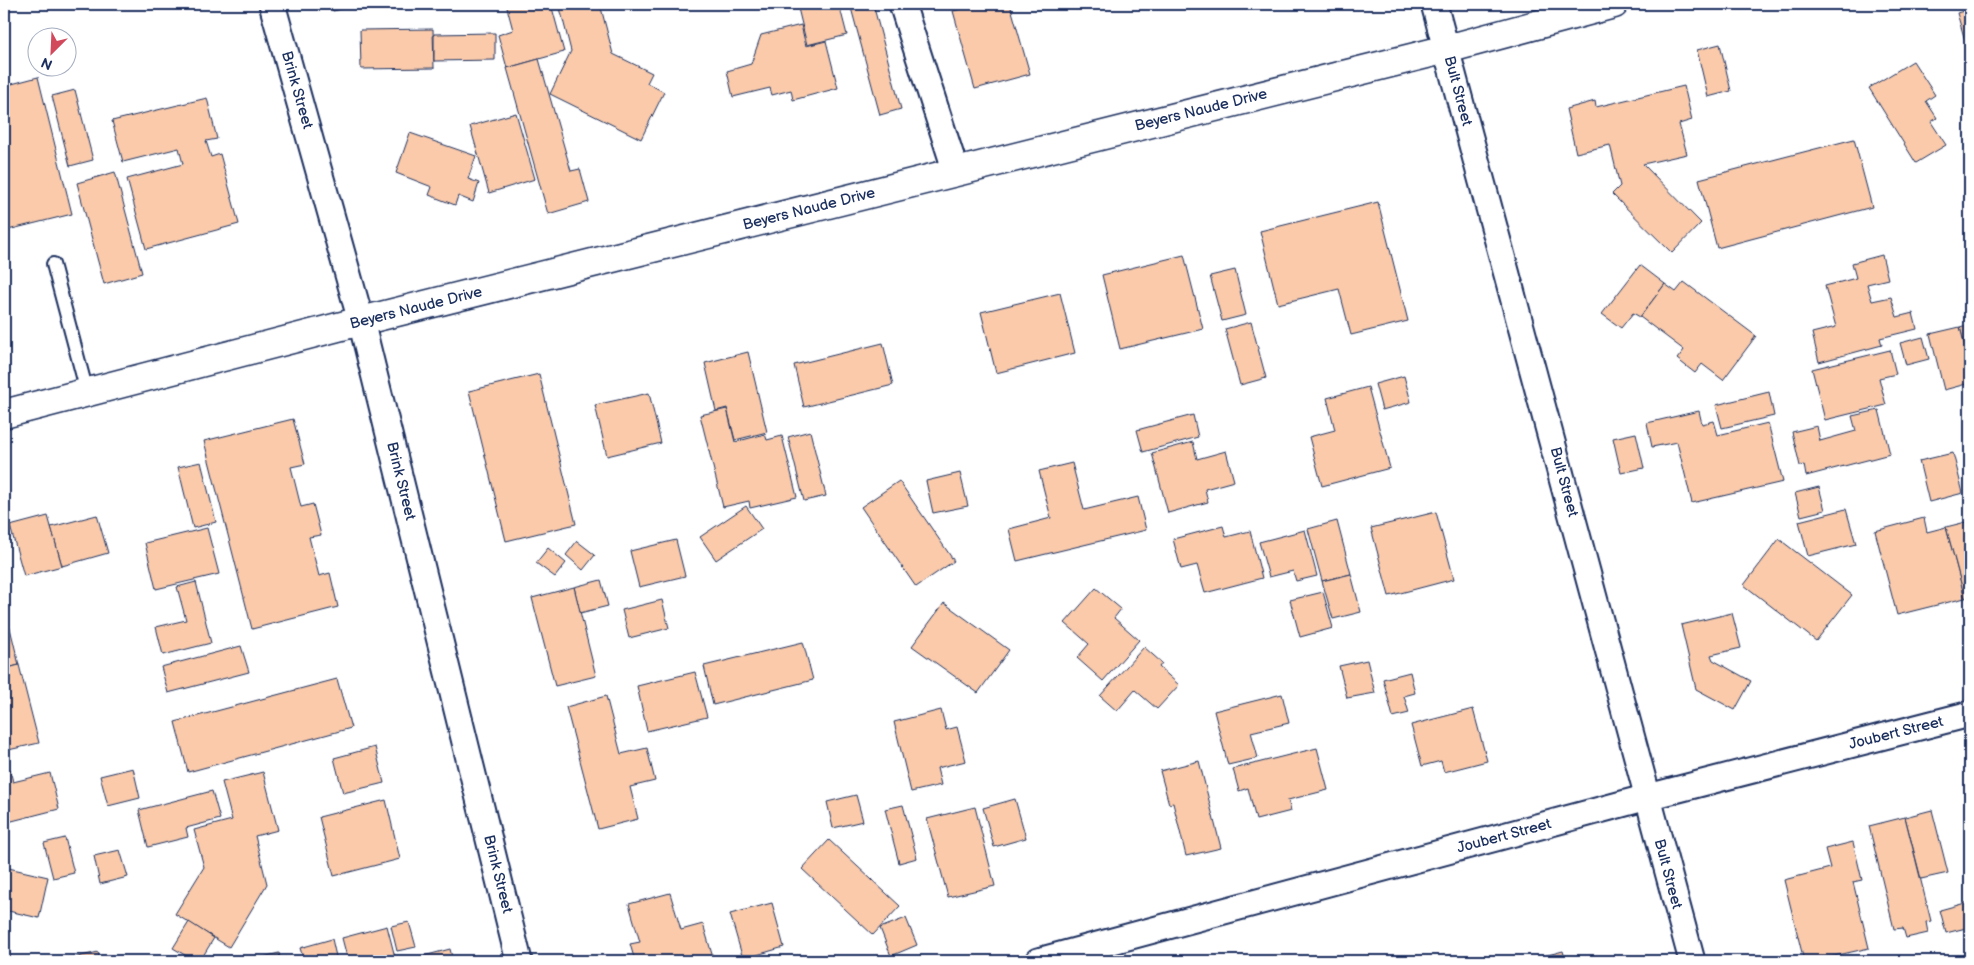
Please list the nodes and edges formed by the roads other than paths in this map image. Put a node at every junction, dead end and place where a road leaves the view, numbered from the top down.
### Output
1 (272, 4) edge
2 (902, 4) edge
3 (1434, 4) edge
4 (1614, 4) edge
5 (1447, 49) junction
6 (956, 172) junction
7 (53, 264) dead end
8 (362, 321) junction
9 (87, 392) junction
10 (4, 414) edge
11 (1970, 714) edge
12 (1648, 797) junction
13 (520, 961) edge
14 (1038, 961) edge
15 (1692, 961) edge

1 - 8 street, Brink Street
2 - 6 street
3 - 5 street, Bult Street
4 - 5 street, Beyers Naude Drive
5 - 6 street, Beyers Naude Drive
5 - 12 street, Bult Street
6 - 8 street, Beyers Naude Drive
7 - 9 lane
8 - 9 street, Beyers Naude Drive
8 - 13 street, Brink Street
9 - 10 street, Beyers Naude Drive
11 - 12 street, Joubert Street
12 - 14 street, Joubert Street
12 - 15 street, Bult Street

